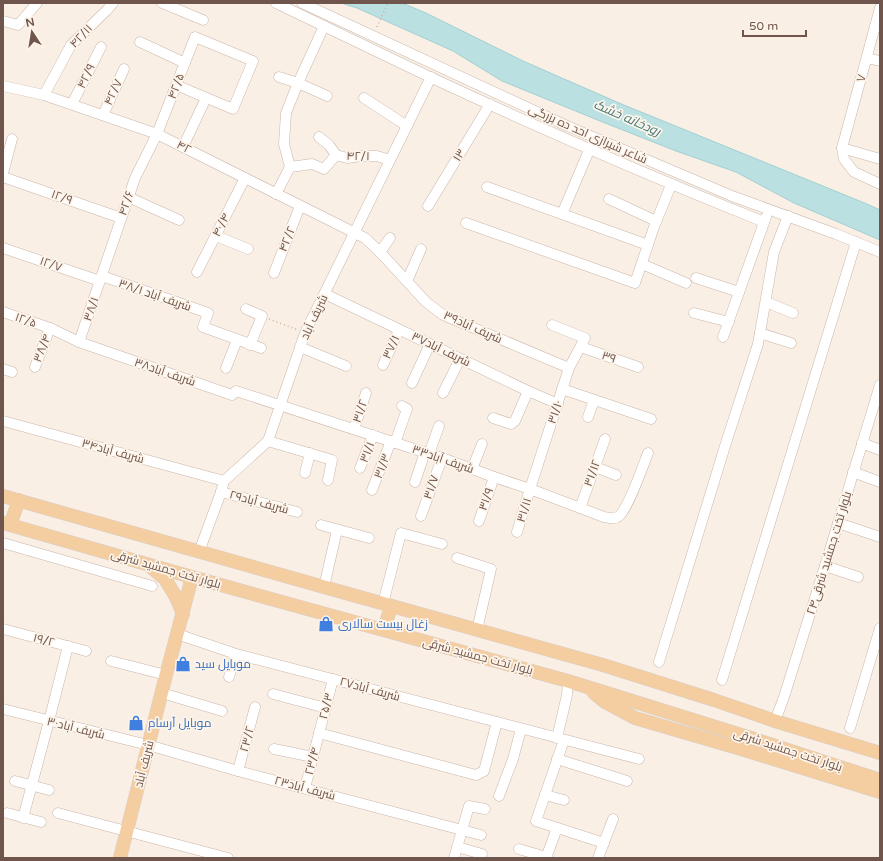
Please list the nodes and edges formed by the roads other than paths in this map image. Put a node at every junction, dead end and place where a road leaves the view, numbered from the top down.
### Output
1 (30, 3) edge
2 (37, 3) edge
3 (113, 3) edge
4 (162, 3) edge
5 (276, 3) edge
6 (302, 3) edge
7 (880, 8) edge
8 (27, 14) junction
9 (203, 20) dead end
10 (3, 21) edge
11 (324, 26) junction
12 (140, 42) dead end
13 (101, 47) dead end
14 (866, 58) junction
15 (880, 61) edge
16 (185, 63) junction
17 (124, 69) dead end
18 (279, 77) dead end
19 (431, 77) junction
20 (298, 83) junction
21 (176, 85) junction
22 (3, 86) edge
23 (44, 95) junction
24 (327, 96) dead end
25 (206, 98) junction
26 (364, 98) dead end
27 (72, 104) junction
28 (490, 104) junction
29 (102, 115) junction
30 (407, 126) junction
31 (158, 134) junction
32 (319, 137) dead end
33 (12, 139) dead end
34 (184, 147) junction
35 (590, 148) junction
36 (842, 148) junction
37 (336, 156) junction
38 (880, 159) edge
39 (390, 160) junction
40 (290, 166) junction
41 (3, 173) edge
42 (3, 177) edge
43 (245, 178) junction
44 (671, 184) junction
45 (880, 184) edge
46 (486, 187) dead end
47 (276, 194) junction
48 (128, 197) junction
49 (608, 199) dead end
50 (300, 206) junction
51 (428, 206) dead end
52 (768, 209) junction
53 (562, 214) junction
54 (788, 216) junction
55 (121, 218) junction
56 (179, 220) dead end
57 (656, 221) junction
58 (764, 222) junction
59 (466, 223) dead end
60 (354, 233) junction
61 (216, 236) junction
62 (390, 238) dead end
63 (856, 242) junction
64 (648, 245) junction
65 (3, 248) edge
66 (421, 249) dead end
67 (248, 250) dead end
68 (380, 252) junction
69 (880, 252) edge
70 (642, 264) junction
71 (197, 272) dead end
72 (274, 273) dead end
73 (696, 278) dead end
74 (101, 279) junction
75 (407, 281) junction
76 (686, 283) dead end
77 (739, 292) junction
78 (324, 294) junction
79 (766, 302) junction
80 (246, 309) dead end
81 (3, 312) edge
82 (794, 312) dead end
83 (694, 313) dead end
84 (729, 322) junction
85 (552, 325) dead end
86 (50, 328) junction
87 (399, 330) junction
88 (760, 333) junction
89 (723, 338) dead end
90 (237, 340) junction
91 (79, 342) junction
92 (583, 342) junction
93 (791, 343) dead end
94 (430, 344) junction
95 (250, 345) junction
96 (300, 347) junction
97 (261, 348) dead end
98 (460, 358) junction
99 (383, 365) dead end
100 (346, 366) dead end
101 (35, 367) dead end
102 (638, 367) dead end
103 (226, 368) dead end
104 (569, 368) junction
105 (412, 383) dead end
106 (880, 385) edge
107 (562, 389) junction
108 (528, 391) junction
109 (366, 393) dead end
110 (443, 394) dead end
111 (594, 400) junction
112 (878, 401) edge
113 (558, 404) junction
114 (280, 405) junction
115 (402, 406) dead end
116 (588, 417) dead end
117 (493, 418) dead end
118 (651, 419) dead end
119 (3, 421) edge
120 (439, 426) dead end
121 (354, 429) junction
122 (373, 435) junction
123 (605, 439) dead end
124 (268, 441) junction
125 (393, 442) junction
126 (862, 443) junction
127 (482, 444) dead end
128 (880, 450) edge
129 (310, 453) junction
130 (427, 453) junction
131 (648, 453) dead end
132 (442, 458) junction
133 (595, 467) junction
134 (360, 468) dead end
135 (472, 469) junction
136 (853, 472) junction
137 (305, 474) dead end
138 (616, 475) dead end
139 (494, 477) junction
140 (328, 480) dead end
141 (224, 481) junction
142 (415, 482) dead end
143 (880, 482) edge
144 (530, 489) junction
145 (372, 490) dead end
146 (221, 492) junction
147 (3, 496) edge
148 (18, 500) junction
149 (580, 508) junction
150 (297, 512) dead end
151 (421, 516) dead end
152 (479, 521) dead end
153 (838, 523) junction
154 (6, 524) edge
155 (321, 525) dead end
156 (337, 530) junction
157 (517, 532) dead end
158 (880, 537) edge
159 (369, 538) dead end
160 (3, 543) edge
161 (442, 544) dead end
162 (199, 552) junction
163 (457, 558) dead end
164 (147, 564) junction
165 (825, 566) junction
166 (192, 577) junction
167 (858, 577) dead end
168 (152, 586) dead end
169 (324, 587) junction
170 (387, 605) junction
171 (183, 614) junction
172 (880, 628) edge
173 (3, 629) edge
174 (384, 630) junction
175 (477, 630) junction
176 (177, 634) junction
177 (68, 646) junction
178 (86, 651) dead end
179 (236, 654) junction
180 (111, 661) dead end
181 (659, 662) dead end
182 (166, 675) junction
183 (230, 677) dead end
184 (333, 679) junction
185 (722, 680) dead end
186 (568, 681) junction
187 (586, 687) junction
188 (162, 693) junction
189 (273, 694) dead end
190 (255, 706) dead end
191 (326, 708) junction
192 (3, 709) edge
193 (222, 711) dead end
194 (49, 721) junction
195 (775, 721) junction
196 (497, 722) junction
197 (850, 728) dead end
198 (521, 729) junction
199 (319, 733) junction
200 (560, 739) junction
201 (148, 745) junction
202 (274, 749) dead end
203 (880, 753) edge
204 (313, 758) junction
205 (557, 759) junction
206 (639, 759) dead end
207 (238, 771) junction
208 (880, 780) edge
209 (15, 781) dead end
210 (627, 781) dead end
211 (32, 785) junction
212 (305, 788) junction
213 (49, 790) dead end
214 (880, 792) edge
215 (545, 795) junction
216 (499, 796) dead end
217 (564, 800) dead end
218 (485, 809) dead end
219 (7, 813) dead end
220 (58, 814) dead end
221 (23, 818) junction
222 (613, 819) dead end
223 (41, 822) dead end
224 (557, 828) junction
225 (462, 830) junction
226 (127, 832) junction
227 (481, 835) dead end
228 (604, 843) junction
229 (457, 847) junction
230 (519, 849) dead end
231 (482, 854) dead end
232 (546, 857) edge
233 (120, 858) edge
234 (228, 858) edge
235 (454, 858) edge
236 (598, 858) edge

1 - 8 street
2 - 8 street
3 - 23 street, ۴۲/۱۱
4 - 9 street
5 - 11 street
6 - 52 street, شاعر شیرازی احد ده بزرگی
7 - 14 street, ۷
8 - 10 street
11 - 19 street
11 - 20 street
12 - 16 street
13 - 27 street, ۴۲/۹
14 - 15 street
14 - 36 street, ۷
16 - 21 street, ۴۲/۵
16 - 25 street, ۴۲/۵
17 - 29 street, ۴۲/۷
18 - 20 street
19 - 28 street
19 - 30 street, شریف آباد
20 - 24 street
20 - 40 street
21 - 25 street
21 - 31 street, ۴۲/۵
22 - 23 street, ۴۲
23 - 27 street, ۴۲
25 - 34 street
26 - 30 street
27 - 29 street, ۴۲
28 - 35 street
28 - 51 street, ۱۳
29 - 31 street, ۴۲
30 - 39 street, شریف آباد
31 - 34 street, ۴۲
31 - 48 street, ۴۲/۶
32 - 37 street
33 - 41 street
34 - 43 street, ۴۲
35 - 44 street
35 - 53 street
36 - 38 street
36 - 45 street
37 - 39 street, ۴۲/۱
37 - 40 street, ۴۲/۱
39 - 60 street, شریف آباد
40 - 47 street
42 - 55 street, ۱۲/۹
43 - 47 street, ۴۲
43 - 61 street, ۴۰/۴
44 - 57 street
44 - 58 street
46 - 53 street
47 - 50 street, ۴۲
48 - 55 street, ۴۲/۶
48 - 56 street
49 - 57 street
50 - 60 street, ۴۲
50 - 72 street, ۴۲/۲
52 - 54 street, شاعر شیرازی احد ده بزرگی
52 - 58 street
53 - 64 street
54 - 63 street, شاعر شیرازی احد ده بزرگی
54 - 79 street
55 - 74 street, ۴۲/۶
57 - 64 street
58 - 77 street
59 - 70 street
60 - 68 street, شریف آباد۳۹
60 - 78 street, شریف آباد
61 - 67 street
61 - 71 street, ۴۰/۴
62 - 68 street
63 - 69 street, شاعر شیرازی احد ده بزرگی
63 - 185 street
64 - 70 street
65 - 74 street, ۱۲/۷
66 - 75 street
68 - 75 street, شریف آباد۳۹
70 - 76 street
73 - 77 street
74 - 90 street, ۳۸/۱ شریف آباد
74 - 91 street, ۳۸/۱
75 - 104 street, شریف آباد۳۹
77 - 84 street
78 - 87 street, شریف آباد۳۷
78 - 96 street, شریف آباد
79 - 82 street
79 - 88 street
80 - 95 street
81 - 86 street, ۱۲/۵
83 - 84 street
84 - 89 street
85 - 92 street, ۳۹
86 - 91 street, شریف آباد۳۸
86 - 101 street, ۳۸/۴
87 - 94 street, شریف آباد۳۷
87 - 99 street, ۳۷/۱
88 - 93 street
88 - 181 street
90 - 95 street
90 - 103 street
91 - 114 street, شریف آباد۳۸
92 - 102 street, ۳۹
92 - 104 street, ۳۱/۱۰
94 - 98 street, شریف آباد۳۷
94 - 105 street
95 - 97 street
96 - 100 street
96 - 114 street, شریف آباد
98 - 108 street, شریف آباد۳۷
98 - 110 street
104 - 107 street, ۳۱/۱۰
106 - 112 street, بلوار تخت جمشید شرقی۲۴
107 - 111 street
107 - 113 street, ۳۱/۱۰
108 - 113 street, شریف آباد۳۷
108 - 117 street
109 - 121 street, ۳۱/۲
111 - 116 street
111 - 118 street
112 - 126 street, بلوار تخت جمشید شرقی۲۴
113 - 144 street, ۳۱/۱۰
114 - 121 street, شریف آباد۳۳
114 - 124 street, شریف آباد
115 - 125 street, ۳۱/۳
119 - 141 street, شریف آباد۳۴
120 - 130 street
121 - 122 street, شریف آباد۳۳
122 - 125 street, شریف آباد۳۳
122 - 134 street, ۳۱/۱
123 - 133 street, ۳۱/۱۲
124 - 129 street
124 - 141 street, شریف آباد
125 - 130 street, شریف آباد۳۳
125 - 145 street, ۳۱/۳
126 - 128 street
126 - 136 street, بلوار تخت جمشید شرقی۲۴
127 - 135 street
129 - 137 street
129 - 140 street
130 - 132 street, شریف آباد۳۳
130 - 142 street
131 - 149 street, شریف آباد۳۳
132 - 135 street, شریف آباد۳۳
132 - 151 street, ۳۱/۷
133 - 138 street
133 - 149 street, ۳۱/۱۲
135 - 139 street, شریف آباد۳۳
136 - 143 street
136 - 153 street, بلوار تخت جمشید شرقی۲۴
139 - 144 street, شریف آباد۳۳
139 - 152 street, ۳۱/۹
141 - 146 street
144 - 149 street, شریف آباد۳۳
144 - 157 street, ۳۱/۱۱
146 - 150 street, شریف آباد۲۹
146 - 162 street
147 - 148 main road, بلوار تخت جمشید شرقی
148 - 154 main road
148 - 162 main road, بلوار تخت جمشید شرقی
153 - 158 street
153 - 165 street, بلوار تخت جمشید شرقی۲۴
154 - 164 main road, بلوار تخت جمشید شرقی
155 - 156 street
156 - 159 street
156 - 169 street
160 - 168 street
161 - 170 street
162 - 169 main road, بلوار تخت جمشید شرقی
163 - 175 street
164 - 166 main road, بلوار تخت جمشید شرقی
164 - 171 main road
165 - 167 street
165 - 195 street, بلوار تخت جمشید شرقی۲۴
166 - 171 main road, شریف آباد
166 - 174 main road, بلوار تخت جمشید شرقی
169 - 170 main road, بلوار تخت جمشید شرقی
170 - 174 main road
170 - 175 main road, بلوار تخت جمشید شرقی
171 - 176 main road, شریف آباد
172 - 197 street
173 - 177 street, ۱۹/۲
174 - 186 main road, بلوار تخت جمشید شرقی
175 - 195 main road, بلوار تخت جمشید شرقی
176 - 179 street, شریف آباد۲۷
176 - 182 main road, شریف آباد
177 - 178 street, ۱۹/۲
177 - 194 street
179 - 183 street
179 - 184 street, شریف آباد۲۷
180 - 182 street
182 - 188 main road, شریف آباد
184 - 191 street, ۲۵/۳
184 - 196 street, شریف آباد۲۷
186 - 187 main road, بلوار تخت جمشید شرقی
186 - 200 street
187 - 208 main road, بلوار تخت جمشید شرقی
187 - 214 main road
188 - 193 street
188 - 201 main road, شریف آباد
189 - 191 street
190 - 207 street, ۲۳/۲
191 - 199 street, ۲۵/۳
192 - 194 street, شریف آباد۳۰
194 - 201 street, شریف آباد۳۰
194 - 211 street
195 - 203 main road, بلوار تخت جمشید شرقی
196 - 198 street, شریف آباد۲۷
196 - 199 street
198 - 200 street, شریف آباد۲۷
198 - 216 street
199 - 204 street, ۲۳/۴
200 - 205 street
200 - 206 street, شریف آباد۲۷
201 - 207 street, شریف آباد۲۳
201 - 226 main road, شریف آباد
202 - 204 street
204 - 212 street, ۲۳/۴
205 - 210 street
205 - 215 street
207 - 212 street, شریف آباد۲۳
209 - 211 street
211 - 213 street
211 - 221 street
212 - 225 street, شریف آباد۲۳
215 - 217 street
215 - 224 street
218 - 225 street
219 - 221 street
220 - 226 street
221 - 223 street
222 - 228 street
224 - 228 street
224 - 232 street
225 - 227 street, شریف آباد۲۳
225 - 229 street
226 - 233 main road, شریف آباد
226 - 234 street
228 - 236 street
229 - 231 street
229 - 235 street
230 - 232 street

